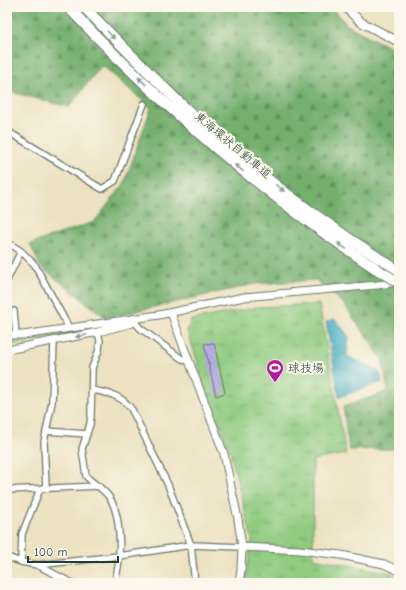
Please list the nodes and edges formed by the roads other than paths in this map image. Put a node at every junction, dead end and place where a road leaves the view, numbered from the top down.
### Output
1 (68, 7) edge
2 (84, 7) edge
3 (345, 7) edge
4 (399, 42) edge
5 (144, 104) dead end
6 (7, 131) edge
7 (7, 242) edge
8 (21, 251) junction
9 (395, 268) edge
10 (7, 280) edge
11 (399, 282) edge
12 (14, 311) dead end
13 (171, 313) junction
14 (159, 315) junction
15 (135, 322) junction
16 (69, 328) junction
17 (98, 332) junction
18 (7, 335) edge
19 (16, 335) junction
20 (54, 341) junction
21 (7, 350) edge
22 (188, 361) junction
23 (92, 390) junction
24 (46, 431) junction
25 (87, 434) junction
26 (99, 486) junction
27 (43, 488) junction
28 (7, 490) edge
29 (191, 545) junction
30 (242, 547) junction
31 (119, 556) junction
32 (7, 557) edge
33 (21, 562) junction
34 (37, 565) junction
35 (399, 571) edge
36 (72, 583) edge
37 (114, 583) edge
38 (195, 583) edge
39 (239, 583) edge

11 -> 1 highway, 東海環状自動車道, bridge
2 -> 9 highway, 東海環状自動車道
3 - 4 main road
5 - 6 street
7 - 8 street
8 - 10 street
8 - 16 street
11 - 13 street
12 - 19 street
13 - 14 street
13 - 22 street
14 - 15 street
14 - 16 street
15 - 17 street
15 - 22 street
16 - 19 street
17 -> 20 street
17 - 23 street
18 - 19 street
20 - 21 street
20 - 24 street
22 - 30 street
23 - 25 street
23 - 29 street
24 - 25 street
24 - 27 street
25 - 26 street
26 - 27 street
26 - 31 street
27 - 28 street
27 - 33 street
29 - 30 street
29 - 31 street
29 - 38 street
30 - 35 street
30 - 39 street
31 - 34 street
31 - 37 street
32 - 33 street
33 - 34 street
34 - 36 street

